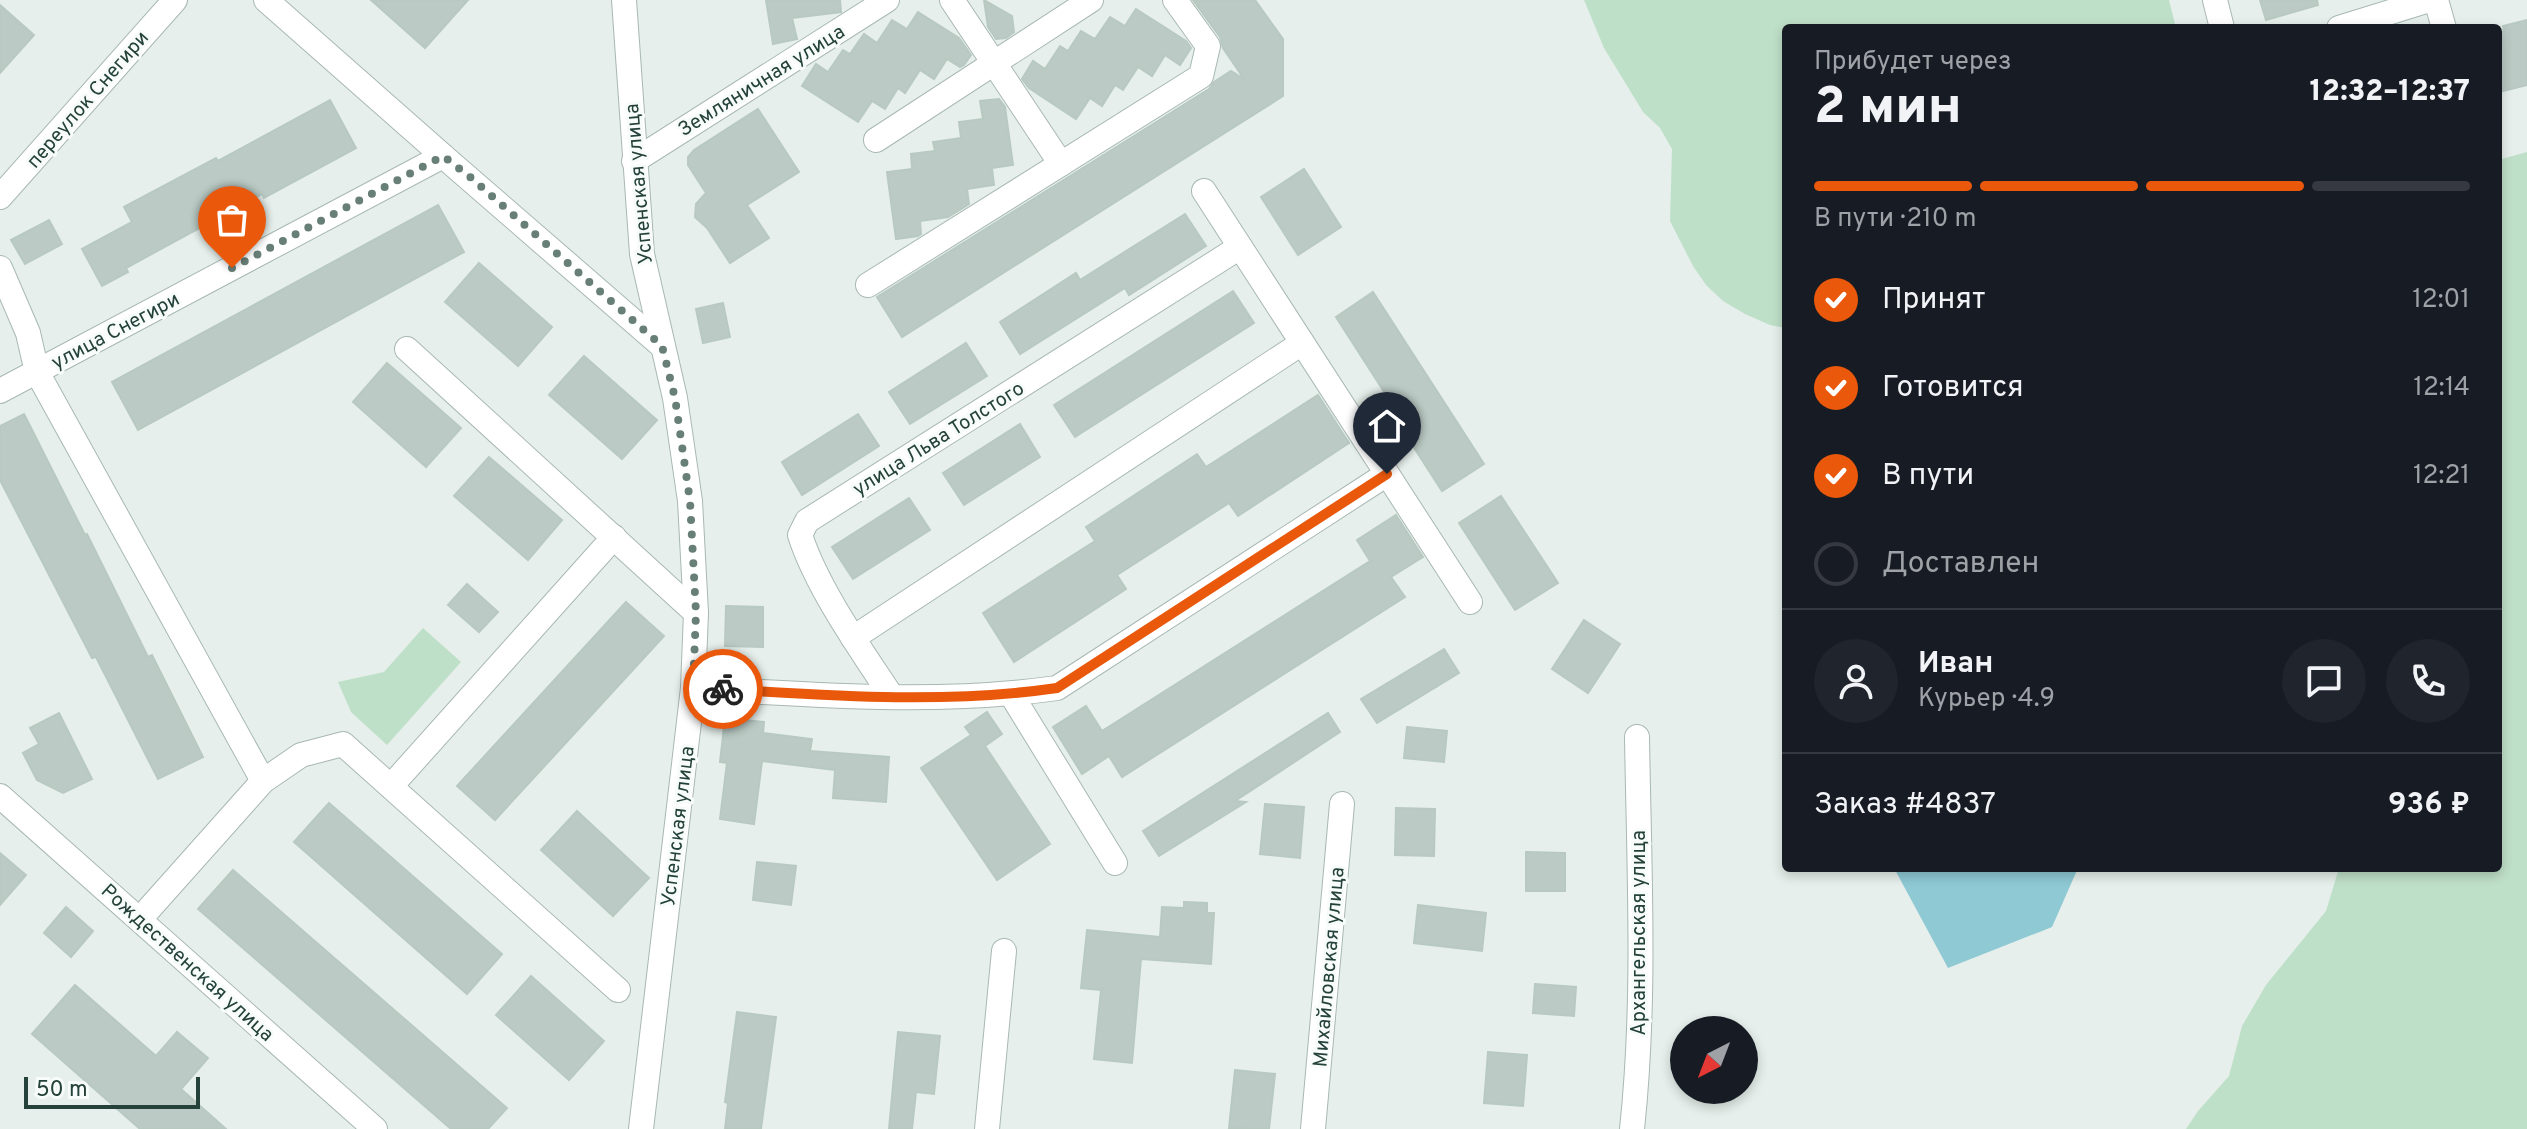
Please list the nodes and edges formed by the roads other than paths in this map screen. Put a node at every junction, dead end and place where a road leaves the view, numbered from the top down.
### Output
1 (175, 0) edge
2 (266, 0) edge
3 (624, 0) edge
4 (887, 0) edge
5 (952, 0) edge
6 (1091, 0) edge
7 (1175, 0) edge
8 (2215, 0) edge
9 (2429, 0) edge
10 (2436, 0) edge
11 (2221, 24) edge
12 (2352, 24) edge
13 (2443, 24) edge
14 (994, 63) junction
15 (876, 140) dead end
16 (443, 156) junction
17 (634, 161) junction
18 (1061, 164) junction
19 (1204, 191) dead end
20 (0, 197) edge
21 (1240, 247) junction
22 (0, 268) edge
23 (868, 285) dead end
24 (1302, 343) junction
25 (662, 346) junction
26 (407, 349) dead end
27 (37, 372) junction
28 (0, 391) edge
29 (1387, 474) junction
30 (614, 537) junction
31 (1470, 602) dead end
32 (696, 613) junction
33 (853, 638) junction
34 (693, 688) junction
35 (1011, 694) junction
36 (892, 697) junction
37 (1637, 737) dead end
38 (263, 781) junction
39 (392, 785) junction
40 (0, 796) edge
41 (1342, 804) dead end
42 (1115, 863) dead end
43 (140, 919) junction
44 (1004, 951) dead end
45 (618, 990) dead end
46 (375, 1129) edge
47 (641, 1129) edge
48 (987, 1129) edge
49 (1313, 1129) edge
50 (1632, 1129) edge

1 - 20 street, переулок Снегири
2 - 16 street
3 - 17 street, Успенская улица
4 - 17 street, Земляничная улица
5 - 14 street
6 - 14 street
7 - 18 street
8 - 11 street
9 - 12 street
10 - 13 street
14 - 15 street
14 - 18 street
16 - 25 street
16 - 27 street, улица Снегири
17 - 25 street, Успенская улица
18 - 23 street
19 - 21 street
21 - 24 street
21 - 33 street, улица Льва Толстого
22 - 27 street
24 - 29 street
24 - 33 street
25 - 32 street, Успенская улица
26 - 30 street
27 - 28 street, улица Снегири
27 - 38 street
29 - 31 street
29 - 35 street
30 - 32 street
30 - 39 street
32 - 34 street, Успенская улица
33 - 36 street, улица Льва Толстого
34 - 36 street
34 - 47 street, Успенская улица
35 - 36 street
35 - 42 street
37 - 50 street, Архангельская улица
38 - 39 street
38 - 43 street
39 - 45 street
40 - 43 street, Рождественская улица
41 - 49 street, Михайловская улица
43 - 46 street, Рождественская улица
44 - 48 street

